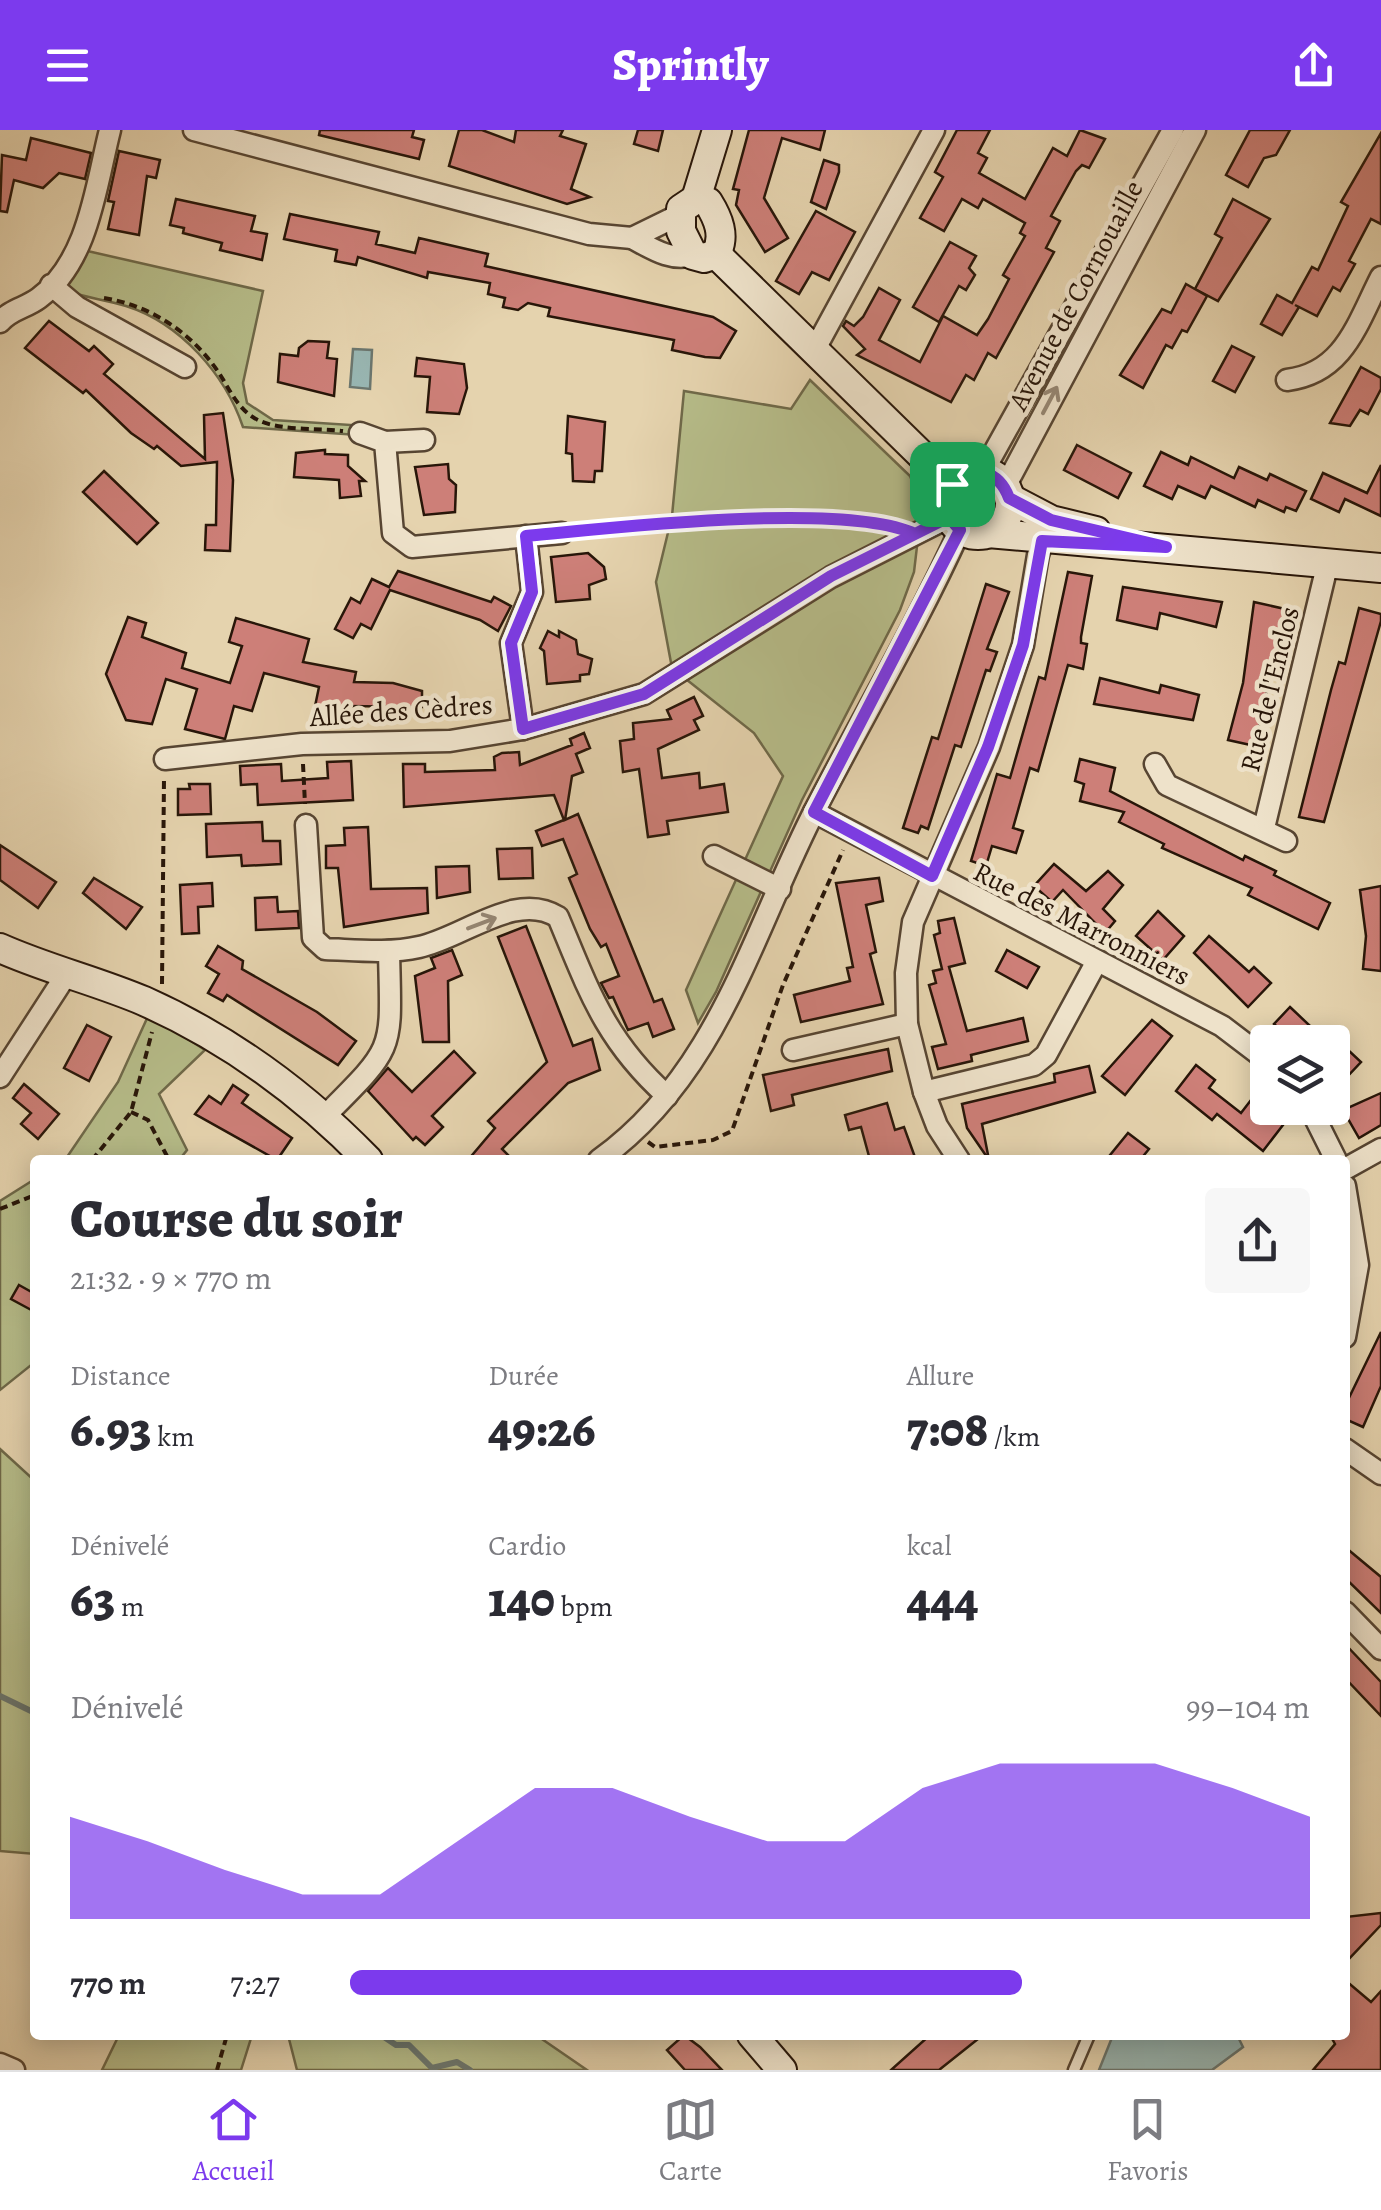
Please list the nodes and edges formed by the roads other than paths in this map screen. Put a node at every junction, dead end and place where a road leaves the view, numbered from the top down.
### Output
1 (110, 130) edge
2 (194, 130) edge
3 (717, 130) edge
4 (934, 130) edge
5 (1174, 130) edge
6 (1195, 130) edge
7 (688, 207) junction
8 (632, 238) junction
9 (705, 254) junction
10 (1381, 278) edge
11 (51, 286) junction
12 (0, 322) edge
13 (815, 349) junction
14 (185, 367) dead end
15 (1287, 380) dead end
16 (360, 433) dead end
17 (424, 440) dead end
18 (384, 442) junction
19 (952, 484) junction
20 (999, 486) junction
21 (966, 527) junction
22 (1046, 530) junction
23 (562, 533) road end
24 (526, 536) junction
25 (1328, 562) junction
26 (1381, 568) edge
27 (523, 729) junction
28 (164, 758) road end
29 (1155, 764) dead end
30 (814, 812) junction
31 (306, 825) road end
32 (1264, 828) junction
33 (1286, 841) dead end
34 (714, 856) dead end
35 (932, 876) junction
36 (780, 889) junction
37 (0, 948) edge
38 (389, 951) junction
39 (1097, 961) junction
40 (68, 972) junction
41 (907, 1024) junction
42 (1250, 1047) edge
43 (793, 1050) dead end
44 (0, 1077) edge
45 (924, 1092) junction
46 (667, 1096) junction
47 (325, 1116) junction
48 (1318, 1125) edge
49 (1381, 1149) edge
50 (363, 1155) edge
51 (605, 1155) edge
52 (956, 1155) edge
53 (1334, 1155) edge
54 (1350, 1166) edge
55 (1350, 1226) edge
56 (1350, 1309) edge
57 (1350, 1452) edge
58 (1381, 1474) edge
59 (1350, 1617) edge
60 (1381, 1650) edge
61 (756, 2040) edge
62 (1087, 2040) edge
63 (0, 2064) edge
64 (14, 2070) edge
65 (782, 2070) edge
66 (1074, 2070) edge

1 - 11 street
2 - 8 street
3 - 7 street
4 - 13 street
5 - 20 street, Avenue de Cornouaille
20 -> 6 street, Avenue de Cornouaille
7 - 8 street
7 - 9 street
8 - 9 street
9 - 13 street
10 - 15 street
11 - 12 street
11 - 14 street
13 - 19 street
16 - 18 street
17 - 18 street
18 - 24 street
19 - 20 street
19 - 21 street
20 - 21 street
20 - 22 street
21 - 22 street
21 - 27 street, Allée des Cèdres
21 - 30 street
22 - 25 street
22 - 35 street
23 - 24 street
24 - 27 street
25 - 26 street
25 - 32 street, Rue de l'Enclos
27 - 28 street, Allée des Cèdres
29 - 32 street
30 - 35 street, Rue des Marronniers
30 - 36 street
31 - 38 street
32 - 33 street
34 - 36 street
35 - 39 street, Rue des Marronniers
35 - 41 street
36 - 46 street
37 - 40 street
38 -> 46 street
38 - 47 street
39 - 42 street, Rue des Marronniers
39 - 45 street
40 - 44 street
40 - 47 street
41 - 43 street
41 - 45 street
45 - 52 street
46 - 51 street
47 - 50 street
48 - 53 street
49 - 54 street
55 - 56 street
57 - 58 street
59 - 60 street
61 - 65 street
62 - 66 lane
63 - 64 street

